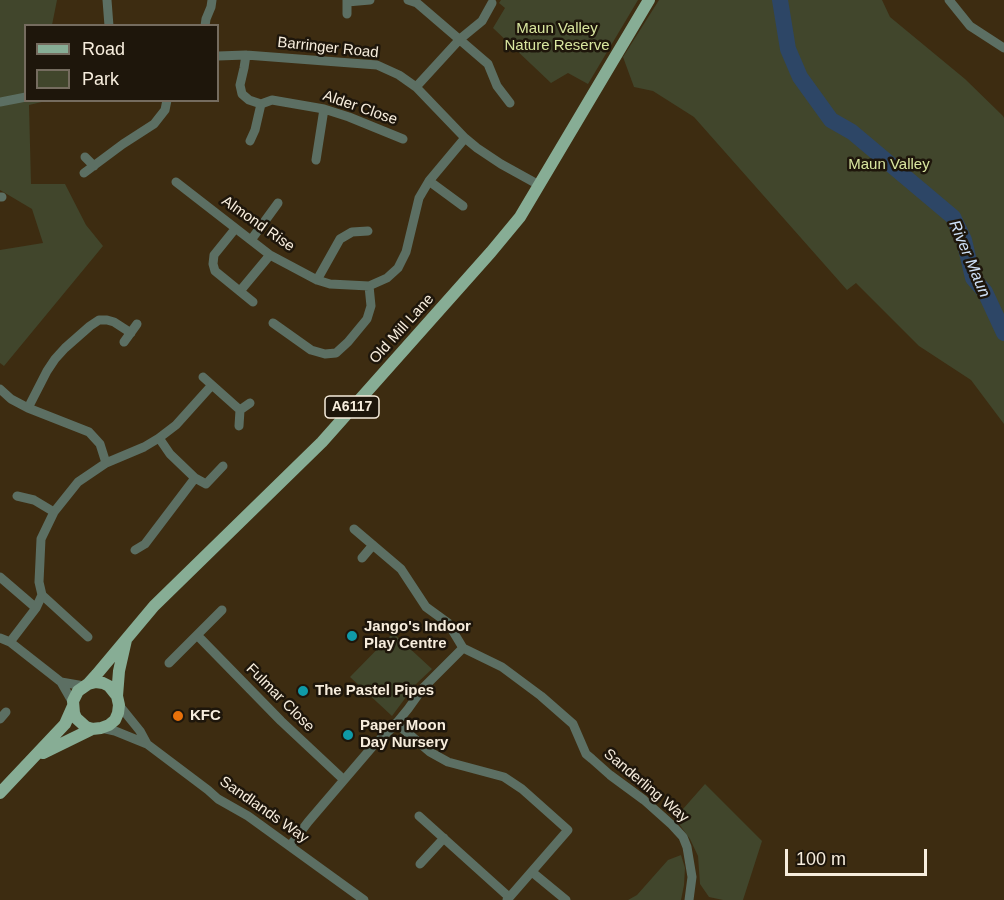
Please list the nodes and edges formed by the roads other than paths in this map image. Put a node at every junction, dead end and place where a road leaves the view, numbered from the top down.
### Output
1 (107, 0) edge
2 (212, 0) edge
3 (370, 0) edge
4 (408, 0) edge
5 (649, 0) edge
6 (949, 0) edge
7 (347, 1) edge
8 (492, 3) dead end
9 (347, 14) dead end
10 (109, 24) edge
11 (205, 24) edge
12 (460, 39) junction
13 (1004, 48) edge
14 (246, 55) junction
15 (219, 56) edge
16 (416, 87) junction
17 (24, 97) edge
18 (0, 102) edge
19 (167, 102) edge
20 (510, 103) dead end
21 (261, 104) junction
22 (324, 109) junction
23 (465, 138) junction
24 (403, 139) dead end
25 (250, 141) dead end
26 (85, 157) dead end
27 (316, 160) dead end
28 (94, 166) junction
29 (84, 173) dead end
30 (429, 180) junction
31 (176, 182) dead end
32 (538, 185) junction
33 (185, 189) junction
34 (178, 197) dead end
35 (278, 203) dead end
36 (463, 206) dead end
37 (235, 229) junction
38 (368, 231) dead end
39 (251, 240) junction
40 (270, 255) junction
41 (317, 280) junction
42 (369, 286) junction
43 (240, 291) junction
44 (253, 302) dead end
45 (273, 323) dead end
46 (137, 324) dead end
47 (131, 333) junction
48 (124, 342) dead end
49 (203, 377) dead end
50 (212, 385) junction
51 (0, 389) edge
52 (250, 403) dead end
53 (28, 408) junction
54 (240, 410) junction
55 (239, 426) dead end
56 (159, 438) junction
57 (106, 463) junction
58 (223, 466) dead end
59 (195, 478) junction
60 (17, 496) dead end
61 (54, 512) junction
62 (354, 529) dead end
63 (374, 545) junction
64 (135, 550) dead end
65 (362, 558) dead end
66 (0, 577) edge
67 (42, 595) junction
68 (36, 608) junction
69 (222, 610) dead end
70 (78, 627) junction
71 (197, 635) junction
72 (70, 636) dead end
73 (88, 637) dead end
74 (0, 638) edge
75 (126, 639) junction
76 (10, 642) junction
77 (463, 648) junction
78 (169, 663) dead end
79 (61, 682) junction
80 (86, 685) junction
81 (118, 700) junction
82 (73, 705) junction
83 (396, 723) junction
84 (97, 728) junction
85 (147, 744) junction
86 (36, 756) junction
87 (344, 780) junction
88 (0, 793) edge
89 (420, 816) dead end
90 (444, 838) junction
91 (290, 846) junction
92 (420, 864) dead end
93 (532, 872) junction
94 (508, 898) edge
95 (364, 900) edge
96 (566, 900) edge
97 (689, 900) edge

1 - 10 street
2 - 11 street
3 - 7 street
4 - 12 street
5 - 32 main road, Old Mill Lane / A6117
6 - 13 street
7 - 9 street
8 - 12 street
12 - 16 street
12 - 20 street
14 - 15 street, Barringer Road
14 - 16 street, Barringer Road
14 - 21 street
16 - 23 street, Barringer Road
17 - 18 street
19 - 28 street
21 - 22 street, Alder Close
21 - 25 street
22 - 24 street, Alder Close
22 - 27 street
23 - 30 street
23 - 32 street, Barringer Road
26 - 28 street
28 - 29 street
30 - 36 street
30 - 42 street
31 - 33 street, Almond Rise
32 - 75 main road, Old Mill Lane / A6117
33 - 34 street
33 - 37 street, Almond Rise
35 - 39 street
37 - 39 street, Almond Rise
37 - 43 street
38 - 41 street
39 - 40 street, Almond Rise
40 - 41 street, Almond Rise
40 - 43 street
41 - 42 street, Almond Rise
42 - 45 street
43 - 44 street
46 - 47 street
47 - 48 street
47 - 53 street
49 - 50 street
50 - 54 street
50 - 56 street
51 - 53 street
52 - 54 street
53 - 57 street
54 - 55 street
56 - 57 street
56 - 59 street
57 - 61 street
58 - 59 street
59 - 64 street
60 - 61 street
61 - 67 street
62 - 63 street
63 - 65 street
63 - 77 street
66 - 68 street
67 - 68 street
67 - 70 street
68 - 76 street
69 - 71 street
70 - 72 street
70 - 73 street
71 - 78 street
71 - 87 street, Fulmar Close
74 - 76 street
75 - 80 main road, Old Mill Lane / A6117
75 - 81 main road, Old Mill Lane / A6117
76 - 79 street
77 - 83 street
77 - 97 street, Sanderling Way
79 - 80 street
79 - 82 street
80 - 81 main road
80 - 82 main road, Old Mill Lane / A6117
81 - 84 main road, Old Mill Lane / A6117
81 - 85 street
82 - 84 main road
82 - 86 main road, Old Mill Lane / A6117
83 - 87 street
83 - 93 street
84 - 85 street
84 - 86 main road, Old Mill Lane / A6117
85 - 91 street, Sandlands Way
86 - 88 main road, Old Mill Lane / A6117
87 - 91 street
89 - 90 street
90 - 92 street
90 - 94 street
91 - 95 street, Sandlands Way
93 - 94 street
93 - 96 street

